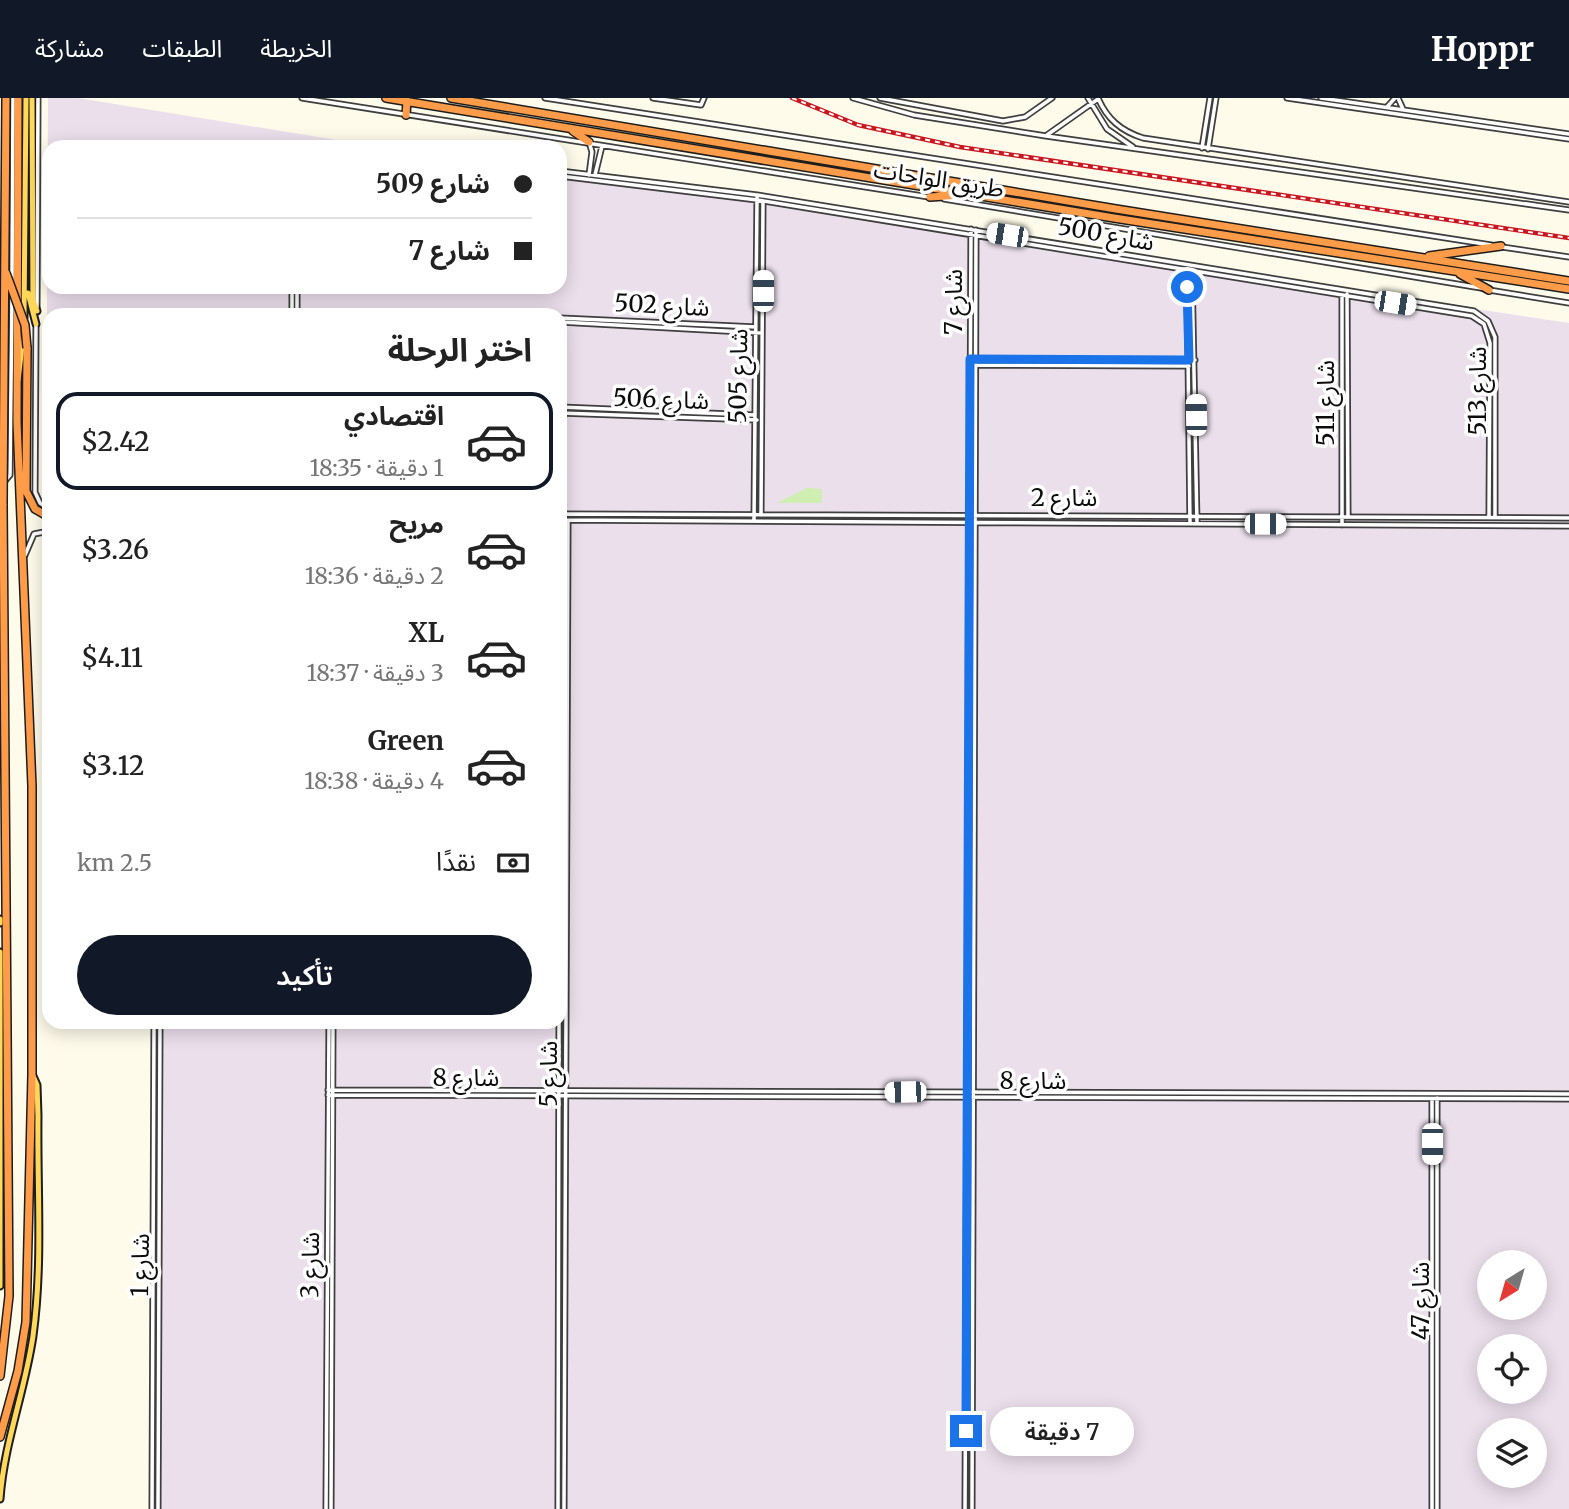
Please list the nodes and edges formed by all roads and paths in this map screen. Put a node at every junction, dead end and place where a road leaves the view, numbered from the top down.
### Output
1 (6, 98) edge
2 (16, 98) edge
3 (38, 98) edge
4 (302, 98) edge
5 (386, 98) edge
6 (451, 98) edge
7 (545, 98) edge
8 (654, 98) edge
9 (704, 98) edge
10 (853, 98) edge
11 (880, 98) edge
12 (1052, 98) edge
13 (1088, 98) edge
14 (1210, 98) edge
15 (1216, 98) edge
16 (1287, 98) edge
17 (1321, 98) edge
18 (1396, 98) edge
19 (1098, 99) edge
20 (30, 100) edge
21 (407, 101) junction
22 (1091, 104) junction
23 (1350, 105) junction
24 (1387, 107) junction
25 (1405, 110) junction
26 (406, 115) junction
27 (995, 120) junction
28 (569, 128) junction
29 (994, 128) junction
30 (1045, 136) junction
31 (1569, 137) edge
32 (589, 142) junction
33 (1175, 144) junction
34 (603, 145) junction
35 (1134, 148) junction
36 (1205, 148) junction
37 (1173, 154) junction
38 (1339, 168) junction
39 (567, 175) edge
40 (1338, 177) junction
41 (592, 178) junction
42 (974, 194) junction
43 (1517, 194) junction
44 (930, 197) junction
45 (760, 198) junction
46 (1516, 202) junction
47 (1569, 202) edge
48 (1569, 210) edge
49 (1242, 228) junction
50 (1262, 231) junction
51 (974, 232) junction
52 (1241, 237) junction
53 (1261, 240) junction
54 (1501, 246) junction
55 (1420, 257) junction
56 (1569, 257) edge
57 (3, 266) junction
58 (1189, 268) junction
59 (1453, 270) junction
60 (1569, 281) edge
61 (26, 288) junction
62 (1569, 289) edge
63 (1489, 290) junction
64 (1345, 293) junction
65 (1569, 303) edge
66 (1437, 308) joint
67 (37, 311) junction
68 (1191, 316) junction
69 (567, 320) edge
70 (36, 324) junction
71 (759, 330) junction
72 (970, 359) junction
73 (977, 362) junction
74 (1189, 363) junction
75 (1195, 363) junction
76 (970, 365) junction
77 (16, 383) junction
78 (567, 410) edge
79 (758, 417) junction
80 (1190, 439) junction
81 (1197, 439) junction
82 (0, 481) edge
83 (42, 504) edge
84 (42, 512) edge
85 (568, 514) joint
86 (754, 514) junction
87 (761, 514) junction
88 (969, 515) junction
89 (975, 515) junction
90 (1132, 515) junction
91 (1342, 516) junction
92 (1348, 516) junction
93 (1191, 517) junction
94 (1198, 517) junction
95 (1491, 517) junction
96 (1569, 518) edge
97 (568, 520) junction
98 (754, 521) junction
99 (969, 523) junction
100 (975, 523) junction
101 (1132, 523) junction
102 (1190, 524) junction
103 (1197, 524) junction
104 (1342, 525) junction
105 (1488, 525) junction
106 (1569, 526) edge
107 (42, 533) edge
108 (21, 563) junction
109 (567, 680) edge
110 (0, 952) edge
111 (0, 965) edge
112 (1, 993) edge
113 (154, 1029) edge
114 (160, 1029) edge
115 (331, 1029) edge
116 (559, 1029) edge
117 (566, 1029) edge
118 (5, 1057) edge
119 (32, 1074) junction
120 (331, 1092) junction
121 (559, 1093) junction
122 (566, 1093) junction
123 (971, 1095) junction
124 (1435, 1096) junction
125 (1569, 1096) edge
126 (1, 1114) edge
127 (1, 1134) edge
128 (1, 1157) edge
129 (0, 1172) edge
130 (0, 1250) edge
131 (0, 1283) edge
132 (0, 1376) edge
133 (0, 1437) edge
134 (0, 1499) edge
135 (152, 1509) edge
136 (158, 1509) edge
137 (329, 1509) edge
138 (558, 1509) edge
139 (564, 1509) edge
140 (965, 1509) edge
141 (972, 1509) edge
142 (1434, 1509) edge

1 - 57 highway, bridge
2 - 77 highway
2 - 82 street
3 - 67 street
4 - 26 street, طريق الواحات
5 - 21 highway, طريق الواحات
6 - 49 highway, طريق الواحات
7 - 54 street, طريق الواحات
8 - 9 street
10 - 29 street
11 - 27 street
12 - 27 street
13 - 22 street
14 - 36 street
15 - 36 street
16 - 23 street
17 - 23 street
18 - 24 street
18 - 25 street
19 - 22 street
19 - 33 street
20 - 61 main road
20 - 67 main road
21 - 26 highway
21 - 28 highway, طريق الواحات
22 - 30 street
22 - 35 street
23 - 24 street
23 - 31 street
24 - 25 street
25 - 31 street
26 - 32 street, طريق الواحات
27 - 29 street
28 - 32 highway
28 - 42 highway, طريق الواحات
29 - 30 street
30 - 35 street
32 - 34 street, طريق الواحات
32 - 41 street
33 - 36 street
33 - 37 street
34 - 41 street
34 - 44 street, طريق الواحات
35 - 37 street
36 - 38 street
37 - 40 street
38 - 40 street
38 - 43 street
39 - 41 street, شارع 500
40 - 46 street
41 - 45 street, شارع 500
42 - 44 highway
42 - 52 highway, طريق الواحات
43 - 46 street
43 - 47 street
44 - 63 street, طريق الواحات
45 - 51 street, شارع 500
45 - 71 street, شارع 505
46 - 48 street
49 - 50 highway, طريق الواحات
49 - 52 highway
50 - 53 highway
50 - 55 highway, طريق الواحات
51 - 58 street, شارع 500
51 - 72 street, شارع 7
51 - 73 street, شارع 7
52 - 53 highway, طريق الواحات
53 - 59 highway, طريق الواحات
54 - 55 highway
54 - 56 street, طريق الواحات
55 - 60 highway, طريق الواحات
57 - 84 highway, bridge
57 - 118 highway, bridge
58 - 64 street, شارع 500
58 - 68 street
59 - 62 highway, طريق الواحات
59 - 63 highway
61 - 70 main road
61 - 77 main road
63 - 65 street, طريق الواحات
64 - 66 street, شارع 500
64 - 91 street, شارع 511
64 - 92 street, شارع 511
66 - 95 street, شارع 513
67 - 70 street
68 - 74 street
68 - 75 street
69 - 71 street, شارع 502
70 - 83 street
71 - 79 street, شارع 505
72 - 73 street
72 - 76 street, شارع 7
73 - 74 street
73 - 76 street
73 - 89 street, شارع 7
74 - 75 street
74 - 80 street
75 - 81 street
76 - 88 street, شارع 7
77 - 108 highway
78 - 79 street, شارع 506
79 - 86 street, شارع 505
79 - 87 street, شارع 505
80 - 81 street
80 - 93 street
81 - 94 street
85 - 86 street, شارع 2
85 - 97 street, شارع 5
86 - 87 street, شارع 2
86 - 98 street, شارع 505
87 - 88 street, شارع 2
88 - 89 street, شارع 2
88 - 99 street, شارع 7
89 - 90 street, شارع 2
89 - 100 street, شارع 7
90 - 93 street, شارع 2
90 - 101 street
91 - 92 street, شارع 2
91 - 94 street, شارع 2
91 - 104 street, شارع 511
92 - 95 street, شارع 2
93 - 94 street, شارع 2
93 - 102 street
94 - 103 street
95 - 96 street, شارع 2
95 - 105 street, شارع 513
97 - 98 street, شارع 2
97 - 109 street, شارع 5
98 - 99 street, شارع 2
99 - 100 street, شارع 2
99 - 123 street, شارع 7
100 - 101 street, شارع 2
100 - 123 street, شارع 7
101 - 102 street, شارع 2
102 - 103 street, شارع 2
103 - 104 street, شارع 2
104 - 105 street, شارع 2
105 - 106 street, شارع 2
107 - 108 street
108 - 119 highway
110 - 111 main road
111 - 112 main road
112 - 118 main road
113 - 135 street, شارع 1
114 - 136 street, شارع 1
115 - 120 street, شارع 3
116 - 121 street, شارع 5
117 - 122 street, شارع 5
118 - 126 main road
118 - 132 highway
119 - 133 highway
119 - 134 main road
120 - 121 street, شارع 8
120 - 137 street, شارع 3
121 - 122 street, شارع 8
121 - 138 street, شارع 5
122 - 123 street, شارع 8
122 - 139 street, شارع 5
123 - 124 street, شارع 8
123 - 140 street, شارع 7
123 - 141 street, شارع 7
124 - 125 street, شارع 8
124 - 142 street, شارع 47
126 - 127 main road
127 - 128 main road
128 - 129 main road
129 - 130 main road
130 - 131 main road

